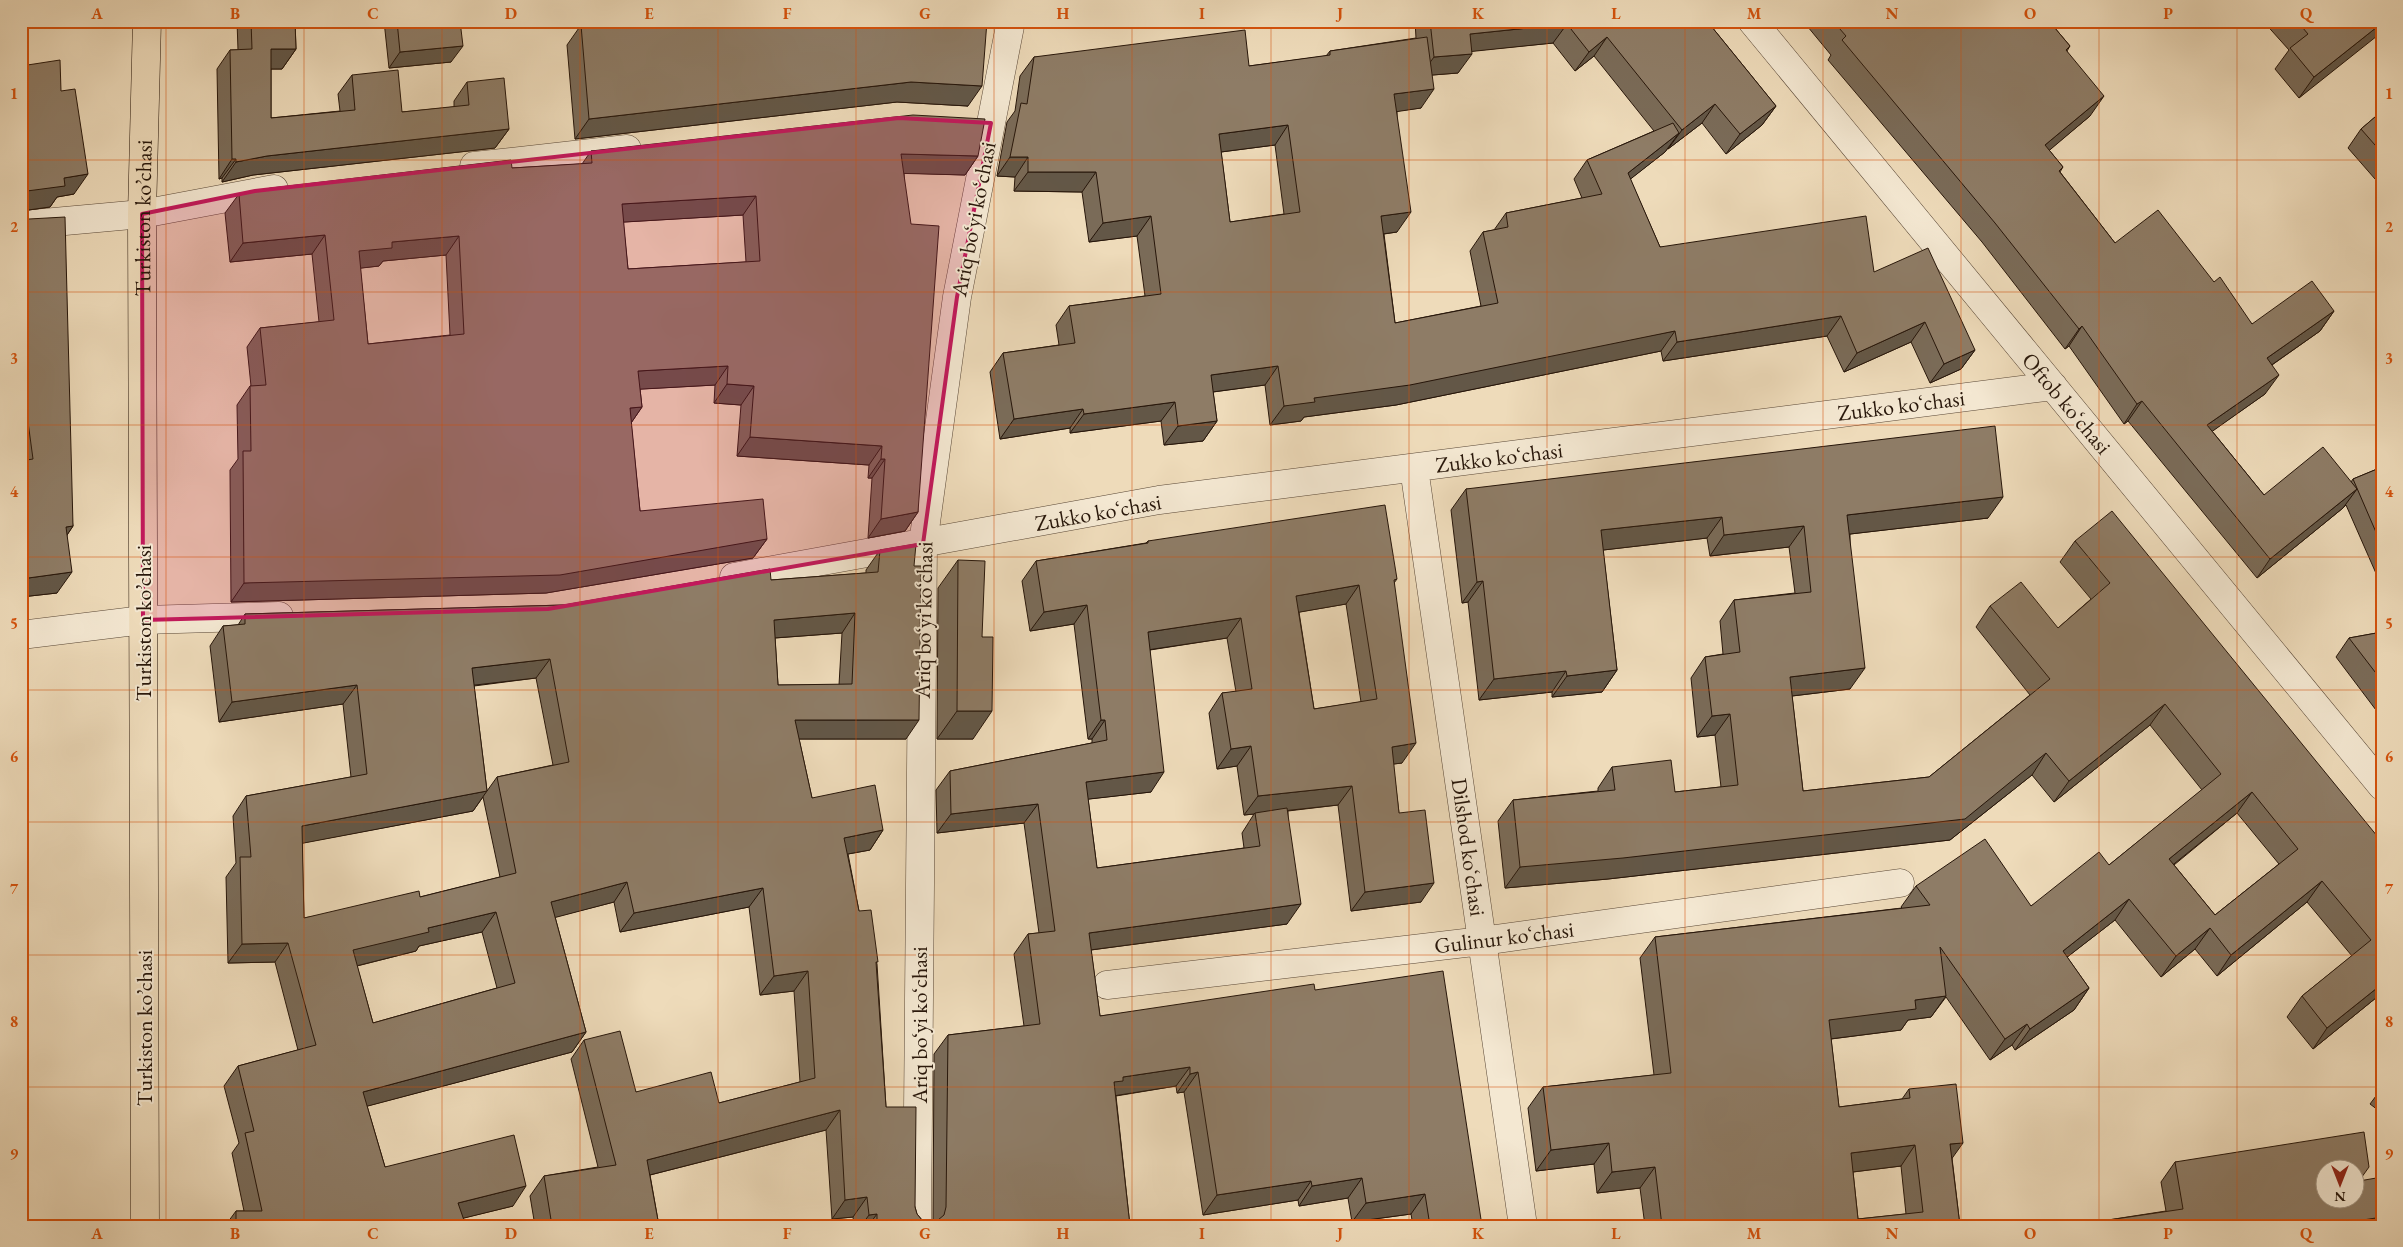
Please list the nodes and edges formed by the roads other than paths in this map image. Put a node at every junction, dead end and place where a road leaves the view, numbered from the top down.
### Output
1 (147, 21) edge
2 (1011, 21) edge
3 (1752, 21) edge
4 (964, 122) edge
5 (991, 123) junction
6 (652, 146) edge
7 (453, 169) edge
8 (295, 187) edge
9 (142, 214) junction
10 (21, 226) edge
11 (2053, 386) junction
12 (1414, 468) junction
13 (923, 544) junction
14 (706, 582) edge
15 (301, 616) edge
16 (143, 620) junction
17 (21, 635) edge
18 (2382, 786) edge
19 (1900, 883) dead end
20 (1482, 941) junction
21 (1108, 985) dead end
22 (145, 1226) edge
23 (917, 1226) edge
24 (1523, 1226) edge

1 - 9 main road, Turkiston ko’chasi
2 - 5 street, Ariq boʻyi koʻchasi
3 - 11 street, Oftob koʻchasi
4 - 5 street
5 - 13 street, Ariq boʻyi koʻchasi
6 - 7 street
8 - 9 street
9 - 10 street
9 - 16 main road, Turkiston ko’chasi
11 - 12 street, Zukko koʻchasi
11 - 18 street, Oftob koʻchasi
12 - 13 street, Zukko koʻchasi
12 - 20 street, Dilshod koʻchasi
13 - 14 street, Zukko koʻchasi
13 - 23 street, Ariq boʻyi koʻchasi
15 - 16 street
16 - 17 street
16 - 22 main road, Turkiston ko’chasi
19 - 20 street, Gulinur koʻchasi
20 - 21 street, Gulinur koʻchasi
20 - 24 street, Dilshod koʻchasi

